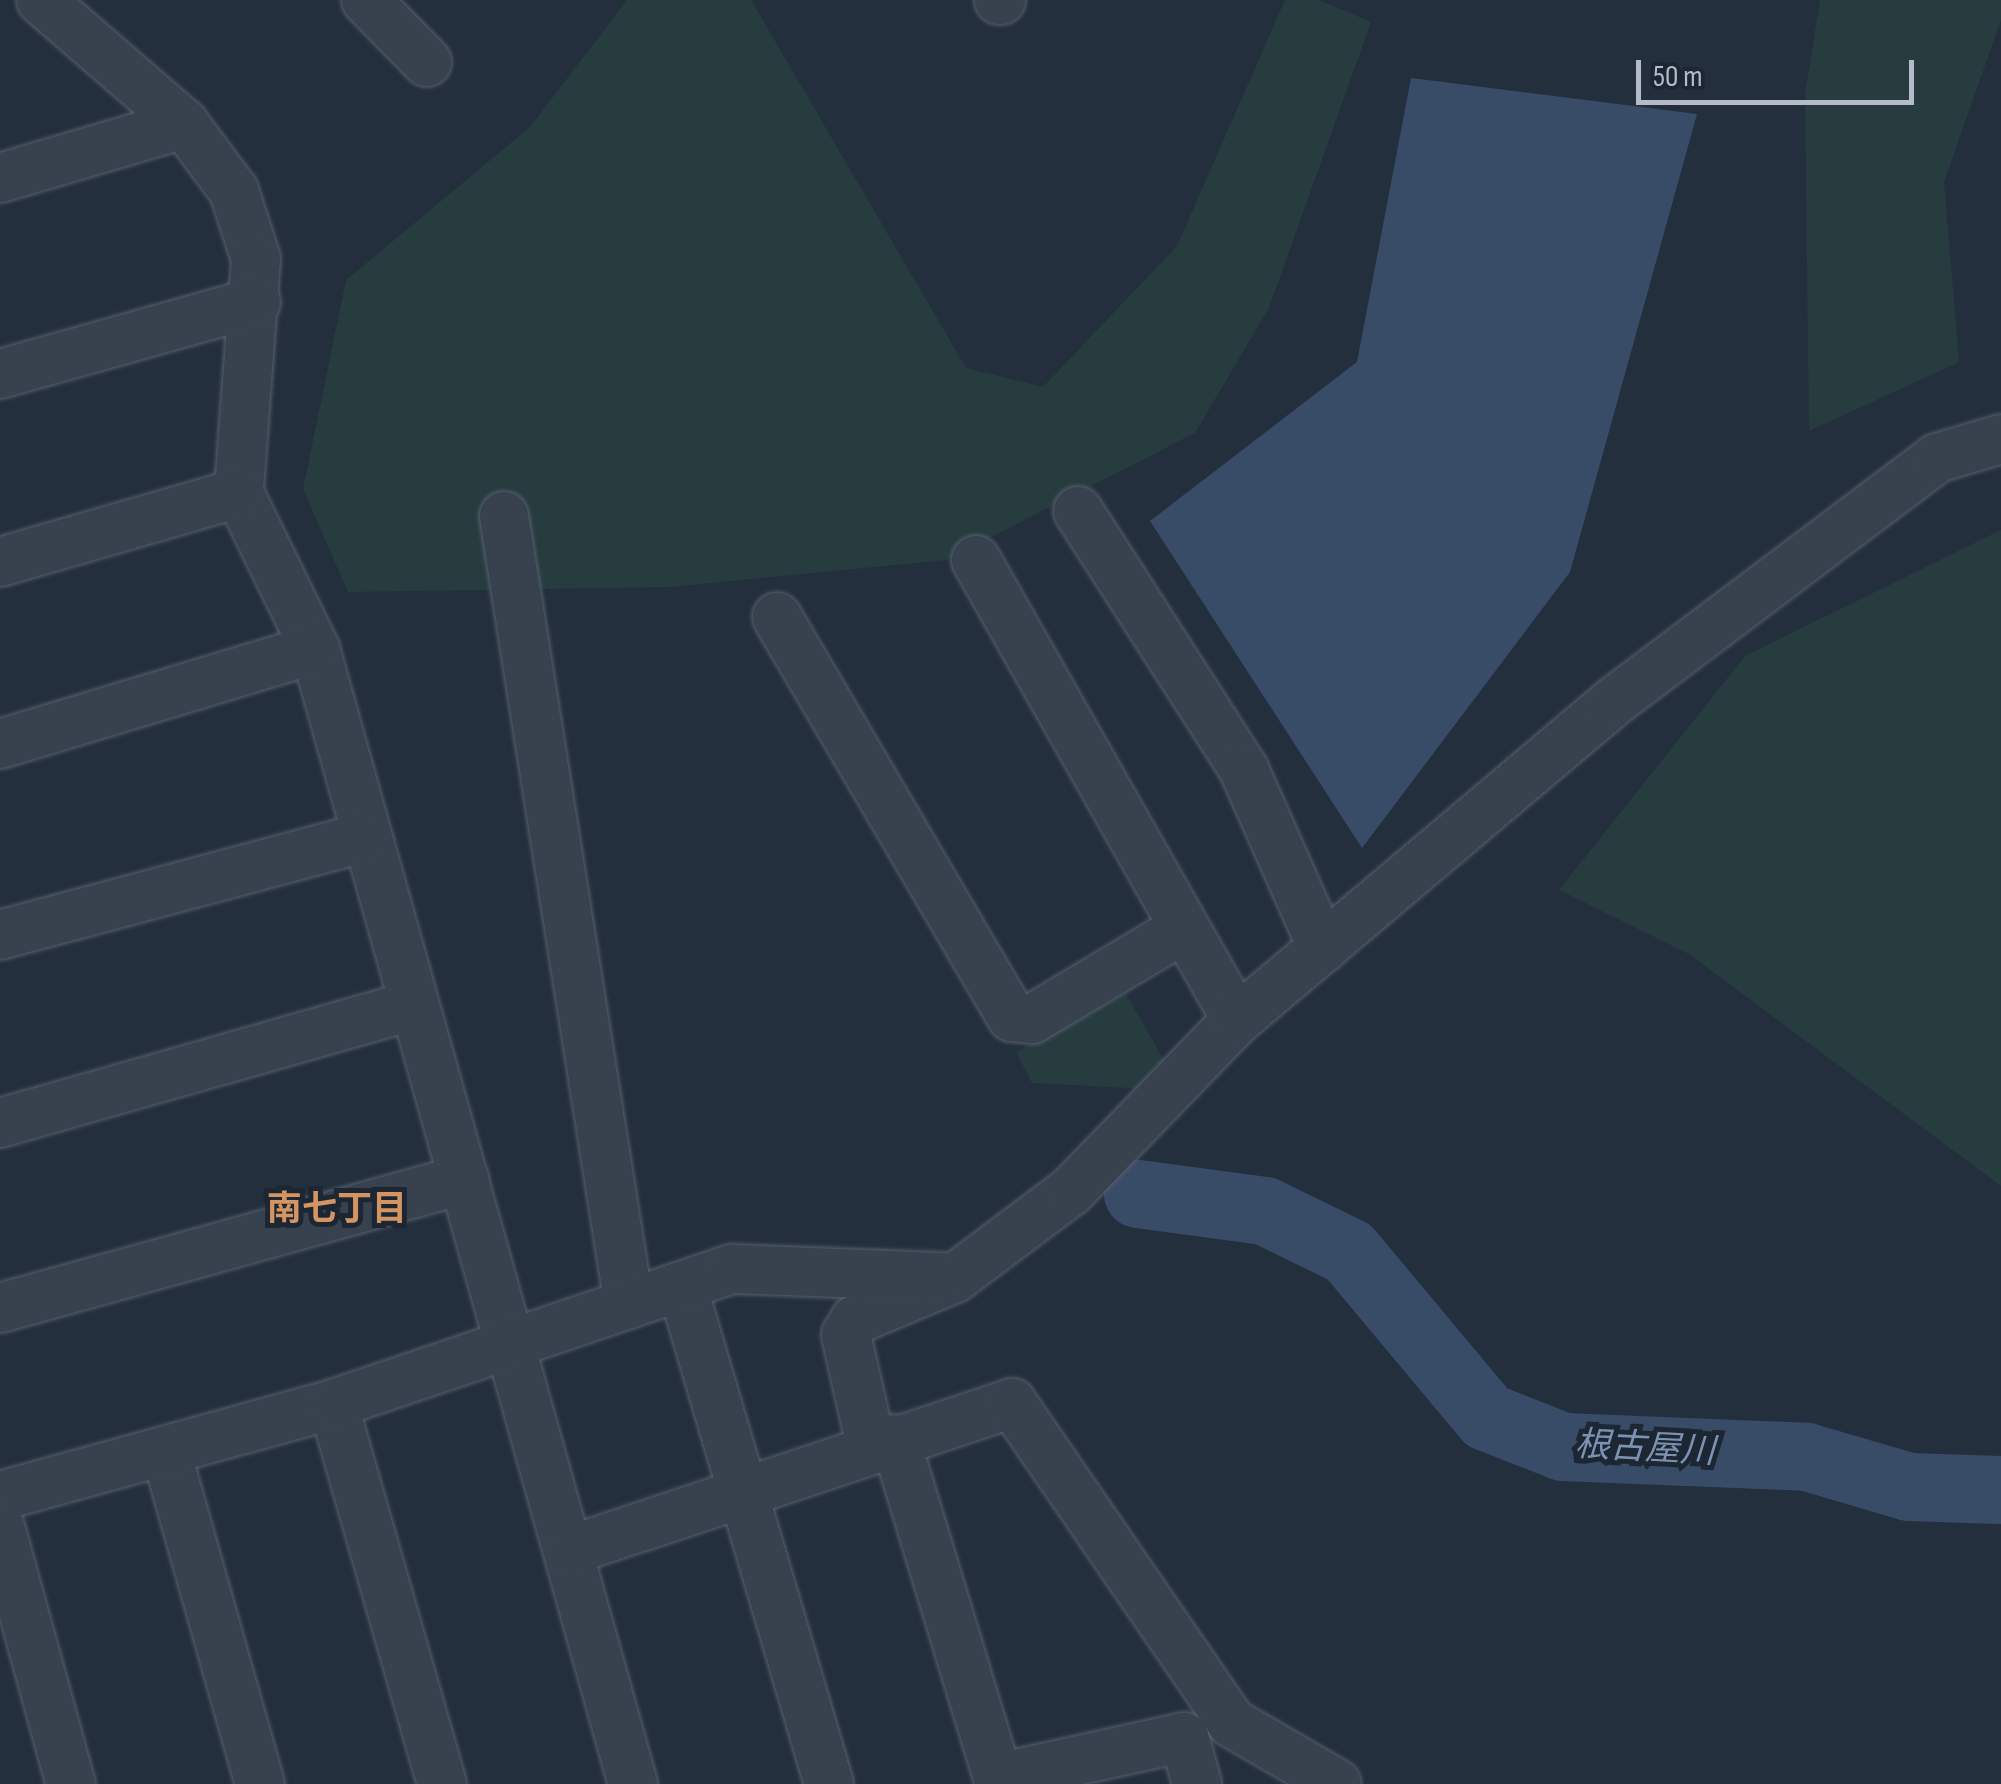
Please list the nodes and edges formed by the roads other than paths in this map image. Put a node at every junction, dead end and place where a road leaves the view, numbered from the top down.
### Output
1 (42, 0) edge
2 (383, 5) edge
3 (428, 62) dead end
4 (184, 124) junction
5 (0, 178) edge
6 (256, 302) junction
7 (0, 374) edge
8 (2001, 439) edge
9 (239, 493) junction
10 (1078, 512) dead end
11 (504, 516) dead end
12 (976, 560) dead end
13 (0, 562) edge
14 (777, 617) dead end
15 (315, 649) junction
16 (0, 744) edge
17 (365, 837) junction
18 (1183, 930) junction
19 (0, 935) edge
20 (1323, 948) junction
21 (414, 1005) junction
22 (1237, 1020) junction
23 (0, 1122) edge
24 (464, 1180) junction
25 (955, 1278) junction
26 (682, 1286) junction
27 (629, 1304) junction
28 (0, 1308) edge
29 (515, 1343) junction
30 (333, 1404) junction
31 (883, 1442) junction
32 (166, 1452) junction
33 (747, 1488) junction
34 (0, 1496) edge
35 (0, 1527) edge
36 (571, 1550) junction
37 (999, 1781) edge
38 (72, 1784) edge
39 (260, 1784) edge
40 (442, 1784) edge
41 (633, 1784) edge
42 (829, 1784) edge
43 (1197, 1784) edge
44 (1336, 1784) edge

1 - 4 street
2 - 3 street
4 - 5 street
4 - 6 street
6 - 7 street
6 - 9 street
8 - 20 street
9 - 13 street
9 - 15 street
10 - 20 street
11 - 27 street
12 - 18 street
14 - 18 street
15 - 16 street
15 - 17 street
17 - 19 street
17 - 21 street
18 - 22 street
20 - 22 street
21 - 23 street
21 - 24 street
22 - 25 street
24 - 28 street
24 - 29 street
25 - 26 street
25 - 31 street
26 - 27 street
26 - 33 street
27 - 29 street
29 - 30 street
29 - 36 street
30 - 32 street
30 - 40 street
31 - 33 street
31 - 37 street
31 - 44 street
32 - 34 street
32 - 39 street
33 - 36 street
33 - 42 street
35 - 38 street
36 - 41 street
37 - 43 street

